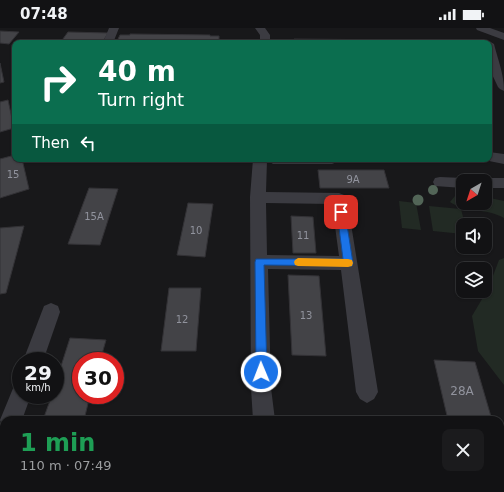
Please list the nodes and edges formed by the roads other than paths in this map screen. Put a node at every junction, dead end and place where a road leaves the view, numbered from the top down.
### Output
1 (114, 28) edge
2 (260, 28) edge
3 (481, 28) edge
4 (493, 33) junction
5 (504, 37) edge
6 (109, 40) edge
7 (265, 40) edge
8 (488, 40) edge
9 (492, 58) edge
10 (504, 87) edge
11 (492, 157) edge
12 (504, 159) edge
13 (260, 162) edge
14 (440, 182) dead end
15 (456, 182) edge
16 (492, 183) edge
17 (504, 183) edge
18 (258, 197) junction
19 (259, 262) junction
20 (349, 263) junction
21 (51, 312) dead end
22 (36, 352) edge
23 (368, 392) dead end
24 (17, 404) edge
25 (12, 416) edge
26 (264, 416) edge

1 - 6 street
2 - 7 street
3 - 4 street
4 - 5 street
4 - 8 street
9 - 10 street
11 - 12 street
13 - 18 street
14 - 15 street
16 - 17 street
18 - 19 street
18 - 20 street
19 - 20 street
19 - 26 street
20 - 23 street
21 - 22 street
24 - 25 street

